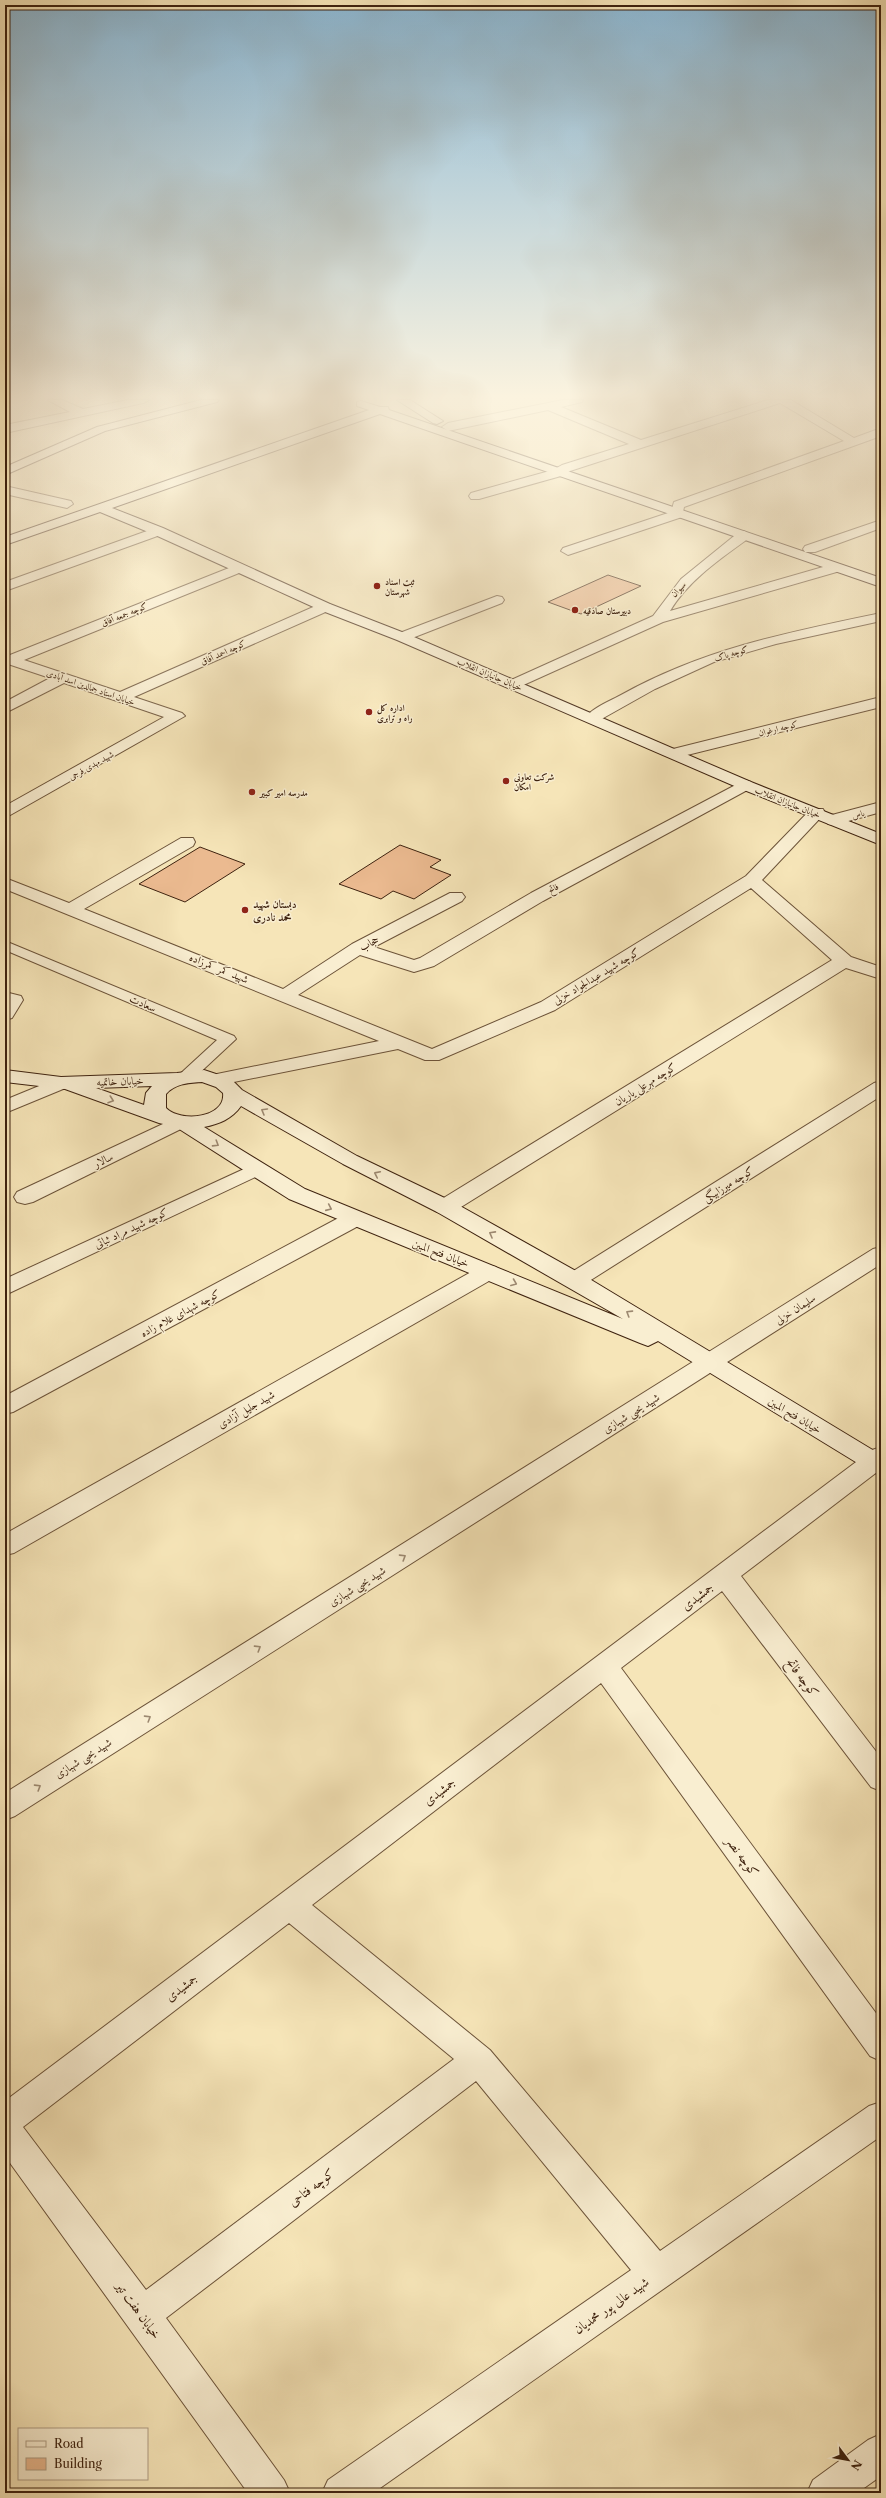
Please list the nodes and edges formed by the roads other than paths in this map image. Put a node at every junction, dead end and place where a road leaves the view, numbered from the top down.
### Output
1 (75, 517) edge
2 (122, 517) edge
3 (660, 517) edge
4 (695, 517) edge
5 (700, 517) edge
6 (881, 524) edge
7 (158, 531) junction
8 (744, 535) junction
9 (5, 541) edge
10 (810, 549) junction
11 (568, 551) dead end
12 (239, 568) junction
13 (835, 568) junction
14 (881, 573) edge
15 (881, 584) edge
16 (5, 587) edge
17 (497, 600) dead end
18 (325, 607) junction
19 (881, 617) edge
20 (658, 619) junction
21 (402, 637) junction
22 (8, 659) edge
23 (64, 677) junction
24 (514, 684) junction
25 (121, 697) junction
26 (881, 702) edge
27 (5, 708) edge
28 (177, 716) joint
29 (593, 718) junction
30 (675, 753) junction
31 (745, 785) junction
32 (881, 808) edge
33 (5, 813) edge
34 (817, 813) junction
35 (834, 820) junction
36 (881, 840) edge
37 (187, 842) dead end
38 (752, 880) junction
39 (5, 883) edge
40 (456, 897) dead end
41 (71, 909) junction
42 (5, 945) edge
43 (358, 948) junction
44 (844, 961) junction
45 (881, 973) edge
46 (286, 995) junction
47 (5, 998) edge
48 (5, 1014) edge
49 (400, 1043) junction
50 (432, 1056) joint
51 (5, 1076) edge
52 (183, 1078) junction
53 (219, 1079) junction
54 (61, 1083) junction
55 (881, 1087) edge
56 (234, 1094) junction
57 (5, 1107) edge
58 (177, 1122) junction
59 (257, 1169) junction
60 (25, 1197) dead end
61 (445, 1207) junction
62 (354, 1219) junction
63 (881, 1254) edge
64 (488, 1272) junction
65 (575, 1280) junction
66 (5, 1288) edge
67 (710, 1363) junction
68 (5, 1406) edge
69 (879, 1461) edge
70 (5, 1546) edge
71 (725, 1575) junction
72 (604, 1666) junction
73 (881, 1779) edge
74 (5, 1808) edge
75 (290, 1905) junction
76 (881, 2046) edge
77 (479, 2060) junction
78 (881, 2117) edge
79 (5, 2121) edge
80 (5, 2129) edge
81 (656, 2273) junction
82 (142, 2314) junction
83 (881, 2453) edge
84 (271, 2493) edge
85 (341, 2493) edge
86 (826, 2493) edge

1 - 9 street
2 - 7 street, خیابان جانبازان انقلاب
3 - 11 street
4 - 8 street
5 - 10 street
6 - 10 street
7 - 12 street, خیابان جانبازان انقلاب
7 - 16 street
8 - 13 street
8 - 20 street, سیوان
10 - 13 street
10 - 14 street
12 - 18 street, خیابان جانبازان انقلاب
12 - 22 street, کوچه جمعه آفاق
13 - 15 street
13 - 20 street
17 - 21 street
18 - 21 street, خیابان جانبازان انقلاب
18 - 25 street, کوچه احمد آفاق
19 - 29 street, کوچه پاک
20 - 24 street
21 - 24 street, خیابان جانبازان انقلاب
22 - 23 street, خیابان استاد جمالدین اسد آبادی
23 - 25 street, خیابان استاد جمالدین اسد آبادی
23 - 27 street
24 - 29 street, خیابان جانبازان انقلاب
25 - 28 street, خیابان استاد جمالدین اسد آبادی
26 - 30 street, کوچه ارغوان
28 - 33 street, شهید مهدی فرجی
29 - 30 street, خیابان جانبازان انقلاب
30 - 31 street, خیابان جانبازان انقلاب
31 - 34 street, خیابان جانبازان انقلاب
31 - 43 street, فاتح
32 - 35 street, یاس
34 - 35 street, خیابان جانبازان انقلاب
34 - 38 street, کوچه شهید عبدالجواد خزلی
35 - 36 street, خیابان جانبازان انقلاب
37 - 41 street
38 - 44 street
38 - 50 street, کوچه شهید عبدالجواد خزلی
39 - 41 street, شهید کمر کمرزاده
40 - 43 street, حجاب
41 - 46 street, شهید کمر کمرزاده
42 - 52 lane, سعادت
43 - 46 street, حجاب
44 - 45 street
44 - 61 street, کوچه مهرعلی یاریان
46 - 49 street, شهید کمر کمرزاده
47 - 48 street
49 - 50 street, شهید کمر کمرزاده
49 - 53 street
51 - 54 street, خیابان خاتمیه
52 - 53 street
52 - 54 street, خیابان خاتمیه
52 - 58 street
53 - 56 street
54 - 57 street
54 -> 58 street, خیابان خاتمیه
55 - 65 street, کوچه میرزابیگی
56 - 58 street
61 -> 56 street, خیابان فتح المبین
58 -> 59 street, خیابان فتح المبین
58 - 60 street, سالار
59 -> 62 street, خیابان فتح المبین
59 - 66 street, کوچه شهید مراد ثباتی
65 -> 61 street, خیابان فتح المبین
62 - 64 street, خیابان فتح المبین
62 - 68 street, کوچه شهدای غلام زاده
63 - 67 street, سلیمان خزلی
64 -> 67 street, خیابان فتح المبین
64 - 70 street, شهید جلیل آزادی
67 -> 65 street, خیابان فتح المبین
67 - 69 street, خیابان فتح المبین
74 -> 67 street, شهید یحیی شهبازی
69 - 71 street, جمشیدی
71 - 72 street, جمشیدی
71 - 73 street, کوچه فاتح
72 - 75 street, جمشیدی
72 - 76 street, کوچه نصر
75 - 77 street
75 - 79 street, جمشیدی
77 - 81 street
77 - 82 street, کوچه فتاحی
78 - 81 street, شهید عالی پور محمدیان
80 - 82 street, خیابان هفت تیر
81 - 85 street, شهید عالی پور محمدیان
82 - 84 street, خیابان هفت تیر
83 - 86 street

